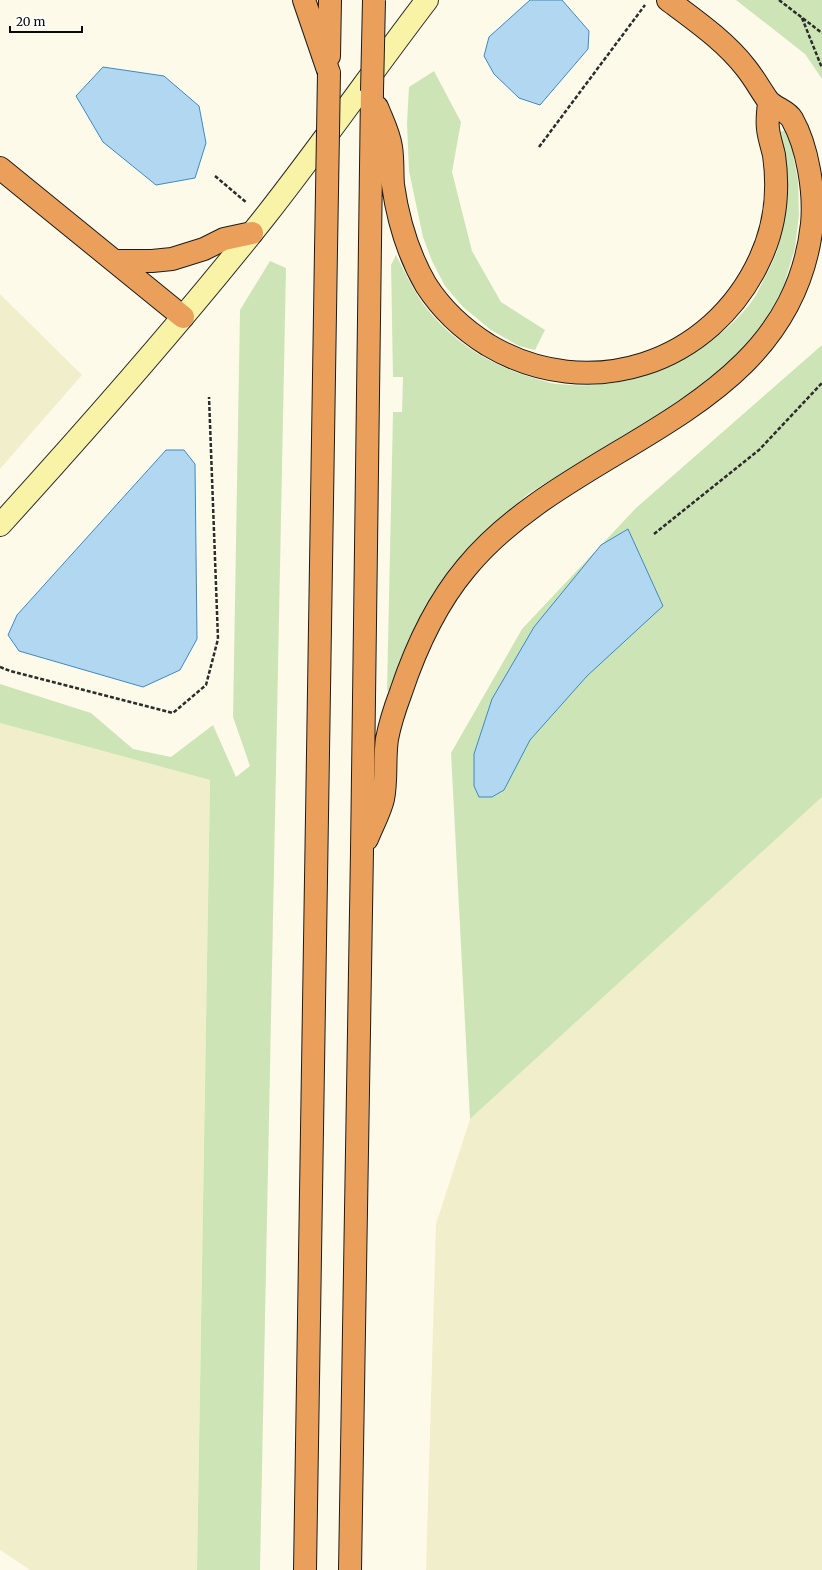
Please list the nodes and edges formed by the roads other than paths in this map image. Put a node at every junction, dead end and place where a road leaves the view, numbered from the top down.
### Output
1 (304, 0) edge
2 (374, 0) edge
3 (426, 0) edge
4 (668, 0) edge
5 (330, 6) edge
6 (329, 74) junction
7 (372, 91) junction
8 (769, 103) junction
9 (0, 168) edge
10 (258, 225) junction
11 (115, 261) junction
12 (183, 317) junction
13 (0, 524) edge
14 (362, 852) junction
15 (305, 1570) edge
16 (350, 1570) edge

1 - 6 highway
2 - 7 highway, bridge
3 - 10 main road
4 - 8 highway
5 - 6 highway
6 - 15 highway, bridge
7 - 8 highway
7 - 14 highway
8 - 14 highway
9 - 11 highway
10 - 11 highway
10 - 12 main road
11 - 12 highway
12 - 13 main road
14 - 16 highway

